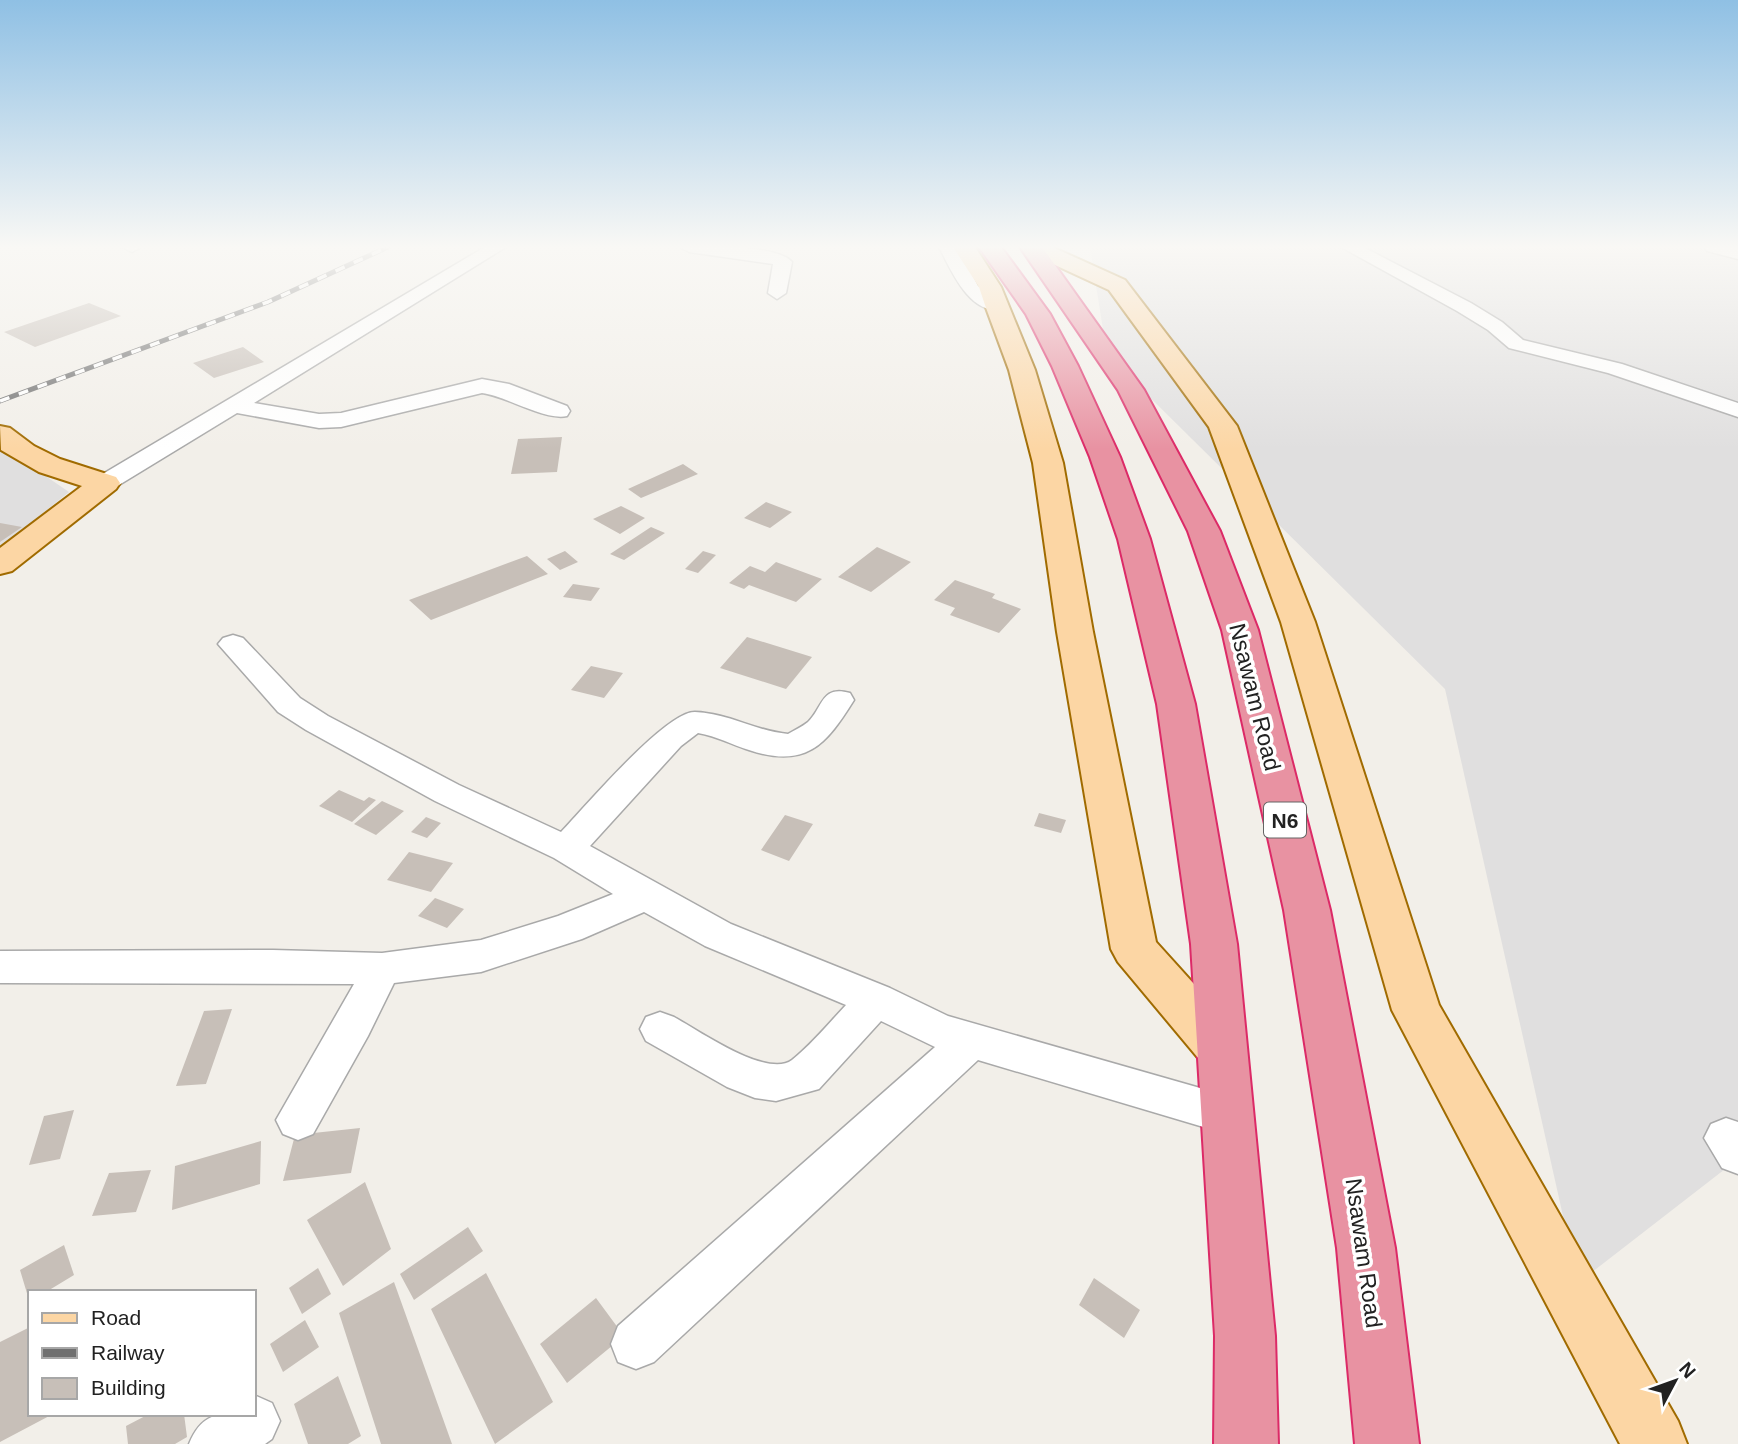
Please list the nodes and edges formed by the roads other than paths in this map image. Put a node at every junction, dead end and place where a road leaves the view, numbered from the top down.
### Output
1 (385, 314) edge
2 (1001, 314) edge
3 (1038, 314) edge
4 (1080, 314) edge
5 (1139, 314) edge
6 (1476, 314) edge
7 (1733, 403) edge
8 (233, 406) junction
9 (559, 411) dead end
10 (0, 433) edge
11 (105, 482) junction
12 (0, 564) edge
13 (233, 644) dead end
14 (839, 700) dead end
15 (566, 849) junction
16 (646, 896) junction
17 (0, 967) edge
18 (382, 969) junction
19 (876, 1000) junction
20 (660, 1029) dead end
21 (971, 1040) junction
22 (1222, 1050) junction
23 (1227, 1114) junction
24 (298, 1120) dead end
25 (636, 1344) dead end
26 (1246, 1444) edge
27 (1387, 1444) edge
28 (1655, 1444) edge

1 - 8 street
2 - 22 main road
3 - 22 highway
4 - 27 highway, Nsawam Road / N6
5 - 28 main road
6 - 7 street
8 - 9 street
8 - 11 street
10 - 11 main road
11 - 12 main road
13 - 15 street
14 - 15 street
15 - 16 street
16 - 18 street
16 - 19 street
17 - 18 street
18 - 24 street
19 - 20 street
19 - 21 street
21 - 23 street
21 - 25 street
22 - 23 highway
23 - 26 highway

